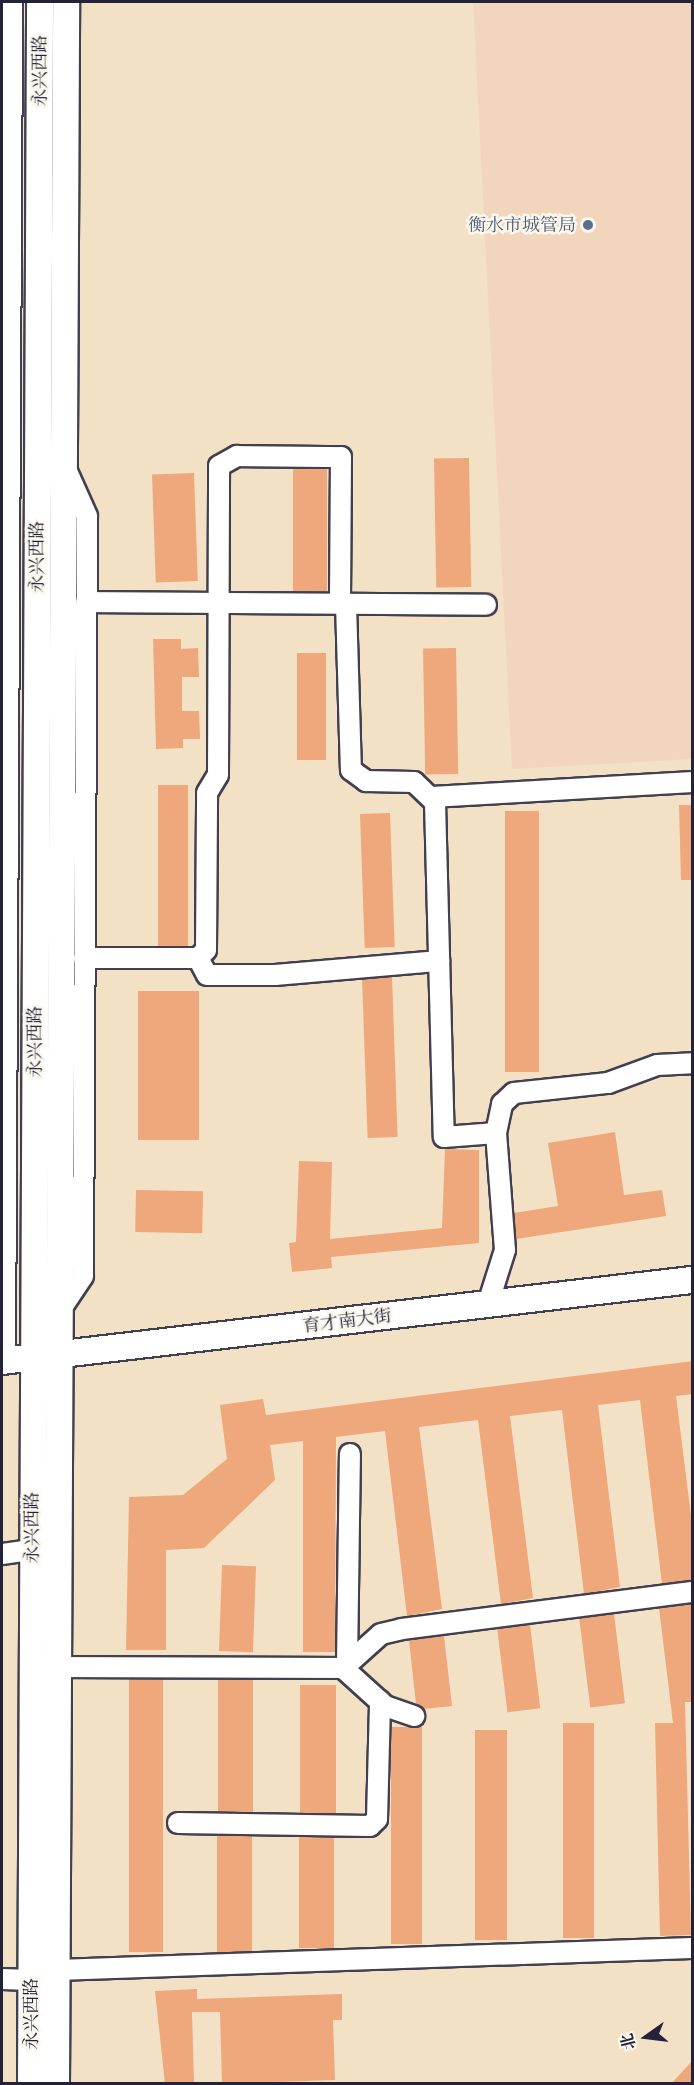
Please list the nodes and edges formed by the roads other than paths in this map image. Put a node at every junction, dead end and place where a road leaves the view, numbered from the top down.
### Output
1 (12, 2) edge
2 (40, 2) edge
3 (66, 2) edge
4 (6, 130) edge
5 (39, 131) junction
6 (63, 462) junction
7 (38, 486) junction
8 (4, 489) edge
9 (86, 602) junction
10 (219, 603) junction
11 (343, 604) junction
12 (486, 605) dead end
13 (37, 627) junction
14 (4, 628) edge
15 (693, 782) edge
16 (433, 797) junction
17 (84, 958) junction
18 (198, 958) junction
19 (439, 961) junction
20 (693, 1063) edge
21 (496, 1133) junction
22 (693, 1280) edge
23 (693, 1297) edge
24 (488, 1304) junction
25 (59, 1312) junction
26 (59, 1363) junction
27 (33, 1366) junction
28 (3, 1367) edge
29 (350, 1454) dead end
30 (32, 1550) junction
31 (2, 1554) edge
32 (693, 1592) edge
33 (347, 1665) junction
34 (57, 1667) junction
35 (380, 1701) junction
36 (414, 1716) dead end
37 (178, 1823) dead end
38 (693, 1948) edge
39 (57, 1970) junction
40 (2, 1979) edge
41 (32, 1980) junction
42 (31, 2084) edge
43 (56, 2084) edge

1 - 4 street
2 - 5 main road, 永兴西路
3 - 6 main road, 永兴西路
4 - 5 street
4 - 8 street
5 - 7 main road, 永兴西路
6 - 9 street
6 - 25 main road, 永兴西路
7 - 8 street
7 - 13 main road, 永兴西路
8 - 14 street
9 - 10 street
9 - 17 street
10 - 11 street
10 - 11 street
10 - 18 street
11 - 12 street
11 - 16 street
13 - 14 street
13 - 27 main road, 永兴西路
14 - 28 street
15 - 16 street
16 - 19 street
17 - 18 street
17 - 25 street
18 - 19 street
19 - 21 street
20 - 21 street
21 - 24 street
22 - 24 main road, 育才南大街
23 - 26 main road, 育才南大街
24 - 26 main road, 育才南大街
25 - 26 main road, 永兴西路
26 - 27 main road, 育才南大街
26 - 34 main road, 永兴西路
27 - 28 main road, 育才南大街
27 - 30 main road, 永兴西路
29 - 33 street
30 - 31 street
30 - 41 main road, 永兴西路
32 - 33 street
33 - 34 street
33 - 35 street
34 - 39 main road, 永兴西路
35 - 36 street
35 - 37 street
38 - 39 street
39 - 43 main road, 永兴西路
40 - 41 street
41 - 42 main road, 永兴西路

